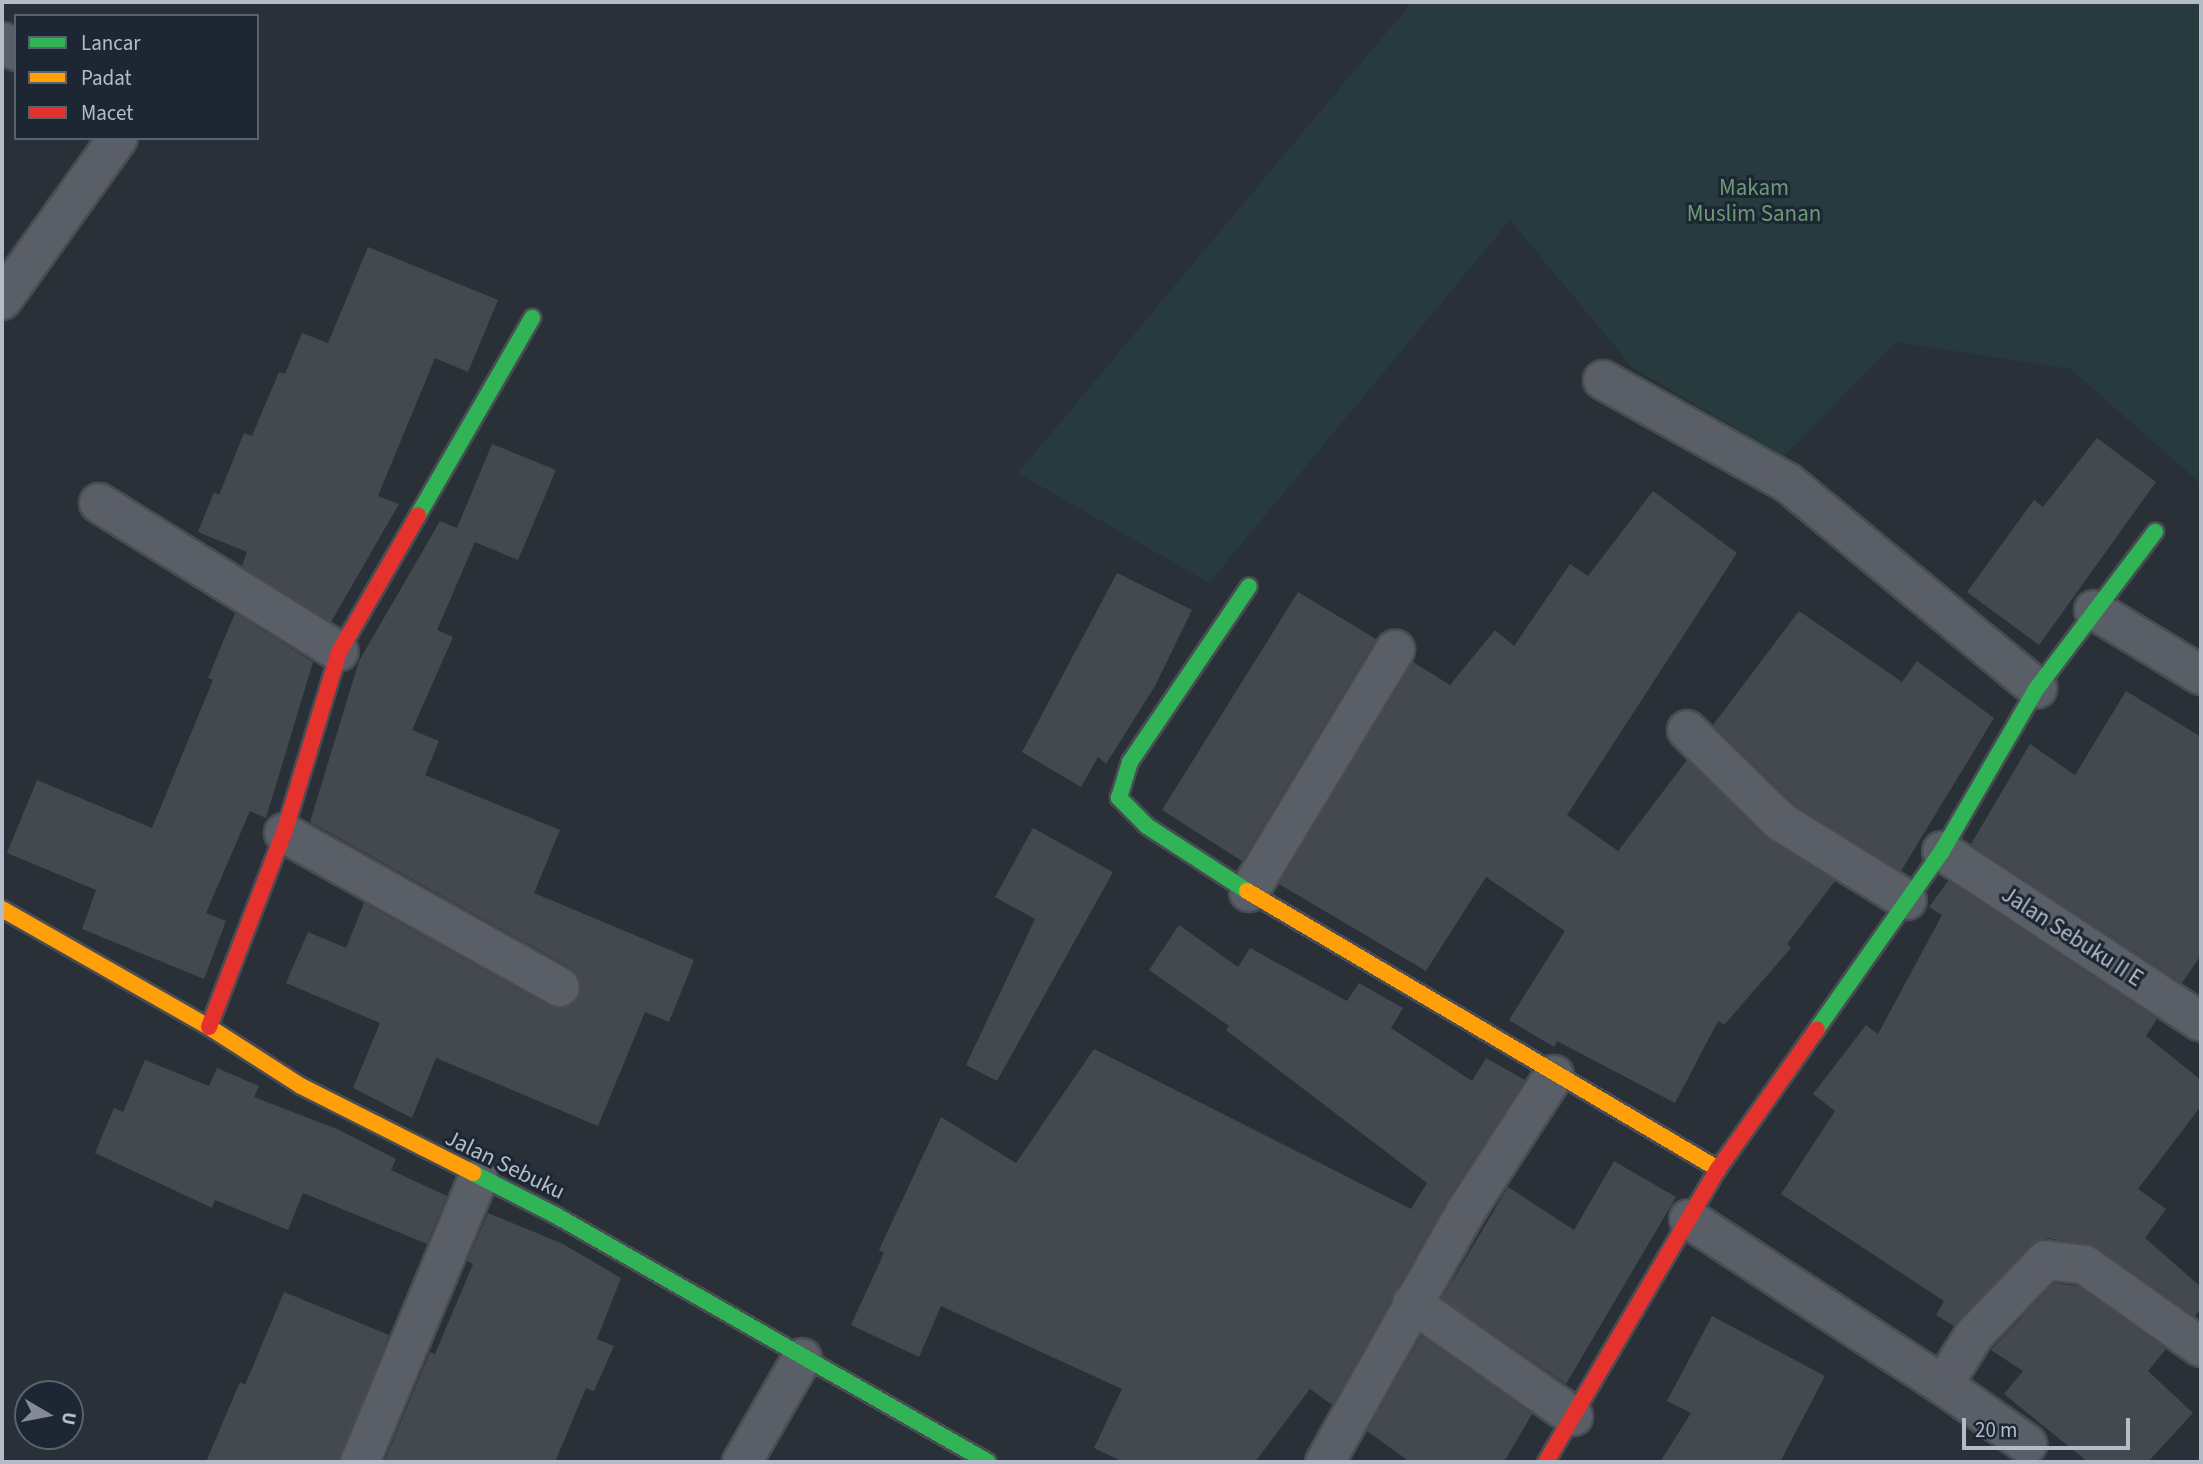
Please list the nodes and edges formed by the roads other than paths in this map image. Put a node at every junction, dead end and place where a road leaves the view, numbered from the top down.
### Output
1 (117, 140) edge
2 (2, 300) edge
3 (532, 318) dead end
4 (1603, 380) dead end
5 (99, 503) dead end
6 (2155, 532) dead end
7 (1249, 586) dead end
8 (2094, 610) junction
9 (1395, 650) dead end
10 (339, 652) junction
11 (2201, 675) edge
12 (2037, 688) junction
13 (1687, 730) dead end
14 (284, 833) junction
15 (1942, 852) junction
16 (1249, 892) junction
17 (1907, 900) junction
18 (2, 909) edge
19 (559, 987) dead end
20 (2201, 1022) edge
21 (209, 1027) junction
22 (1555, 1075) junction
23 (1717, 1169) junction
24 (478, 1179) junction
25 (1689, 1219) junction
26 (1412, 1303) junction
27 (2201, 1347) edge
28 (802, 1358) junction
29 (1943, 1385) junction
30 (1573, 1416) junction
31 (2026, 1444) dead end
32 (360, 1462) edge
33 (742, 1462) edge
34 (988, 1462) edge
35 (1325, 1462) edge
36 (1546, 1462) edge

1 - 2 street
3 - 10 street
4 - 12 street
5 - 10 street
6 - 8 street
7 - 16 street
8 - 11 street
8 - 12 street
9 - 16 street
10 - 14 street
12 - 15 street
13 - 17 street
14 - 19 street
14 - 21 street
15 - 17 street
15 - 20 street, Jalan Sebuku II E
16 - 22 street
17 - 23 street
18 - 21 street, Jalan Sebuku
21 - 24 street, Jalan Sebuku
22 - 23 street
22 - 26 street
23 - 25 street
24 - 28 street, Jalan Sebuku
24 - 32 street
25 - 29 street
25 - 30 street
26 - 30 street
26 - 35 street
27 - 29 street
28 - 33 street
28 - 34 street, Jalan Sebuku
29 - 31 street
30 - 36 street

